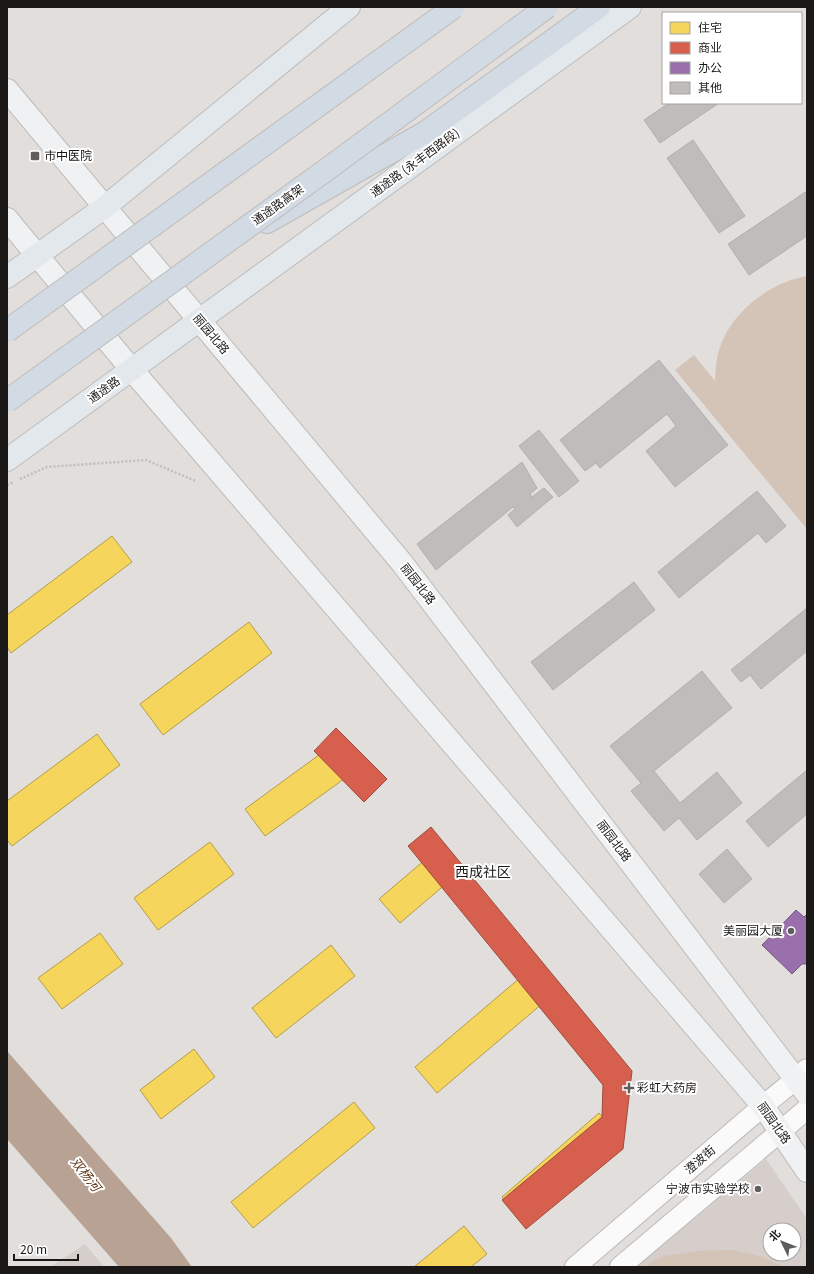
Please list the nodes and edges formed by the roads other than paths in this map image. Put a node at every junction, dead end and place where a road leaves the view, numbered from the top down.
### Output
1 (349, 7) edge
2 (454, 7) edge
3 (547, 7) edge
4 (599, 7) edge
5 (630, 7) edge
6 (441, 14) edge
7 (7, 90) edge
8 (105, 207) junction
9 (7, 219) edge
10 (36, 255) junction
11 (205, 257) junction
12 (7, 277) edge
13 (200, 320) junction
14 (7, 330) edge
15 (132, 370) junction
16 (7, 401) edge
17 (7, 460) edge
18 (803, 1081) edge
19 (763, 1106) junction
20 (807, 1109) edge
21 (781, 1130) junction
22 (807, 1171) edge
23 (575, 1267) edge
24 (620, 1267) edge

1 - 8 main road
2 - 6 highway, bridge
3 - 11 highway, 通途路高架, bridge
4 - 11 highway, bridge
5 - 13 main road, 通途路 (永丰西路段)
6 - 14 highway, bridge
7 - 8 main road, 丽园北路
8 - 10 main road
8 - 13 main road, 丽园北路
9 - 10 main road, 丽园北路
10 - 12 main road
10 - 15 main road, 丽园北路
11 - 16 highway, 通途路高架, bridge
13 - 15 main road, 通途路
13 - 18 main road, 丽园北路
15 - 17 main road, 通途路
15 - 19 main road, 丽园北路
18 - 19 street, 澄波街
19 - 21 main road, 丽园北路
19 - 23 street, 澄波街
20 - 21 street
21 - 22 main road, 丽园北路
21 - 24 street

